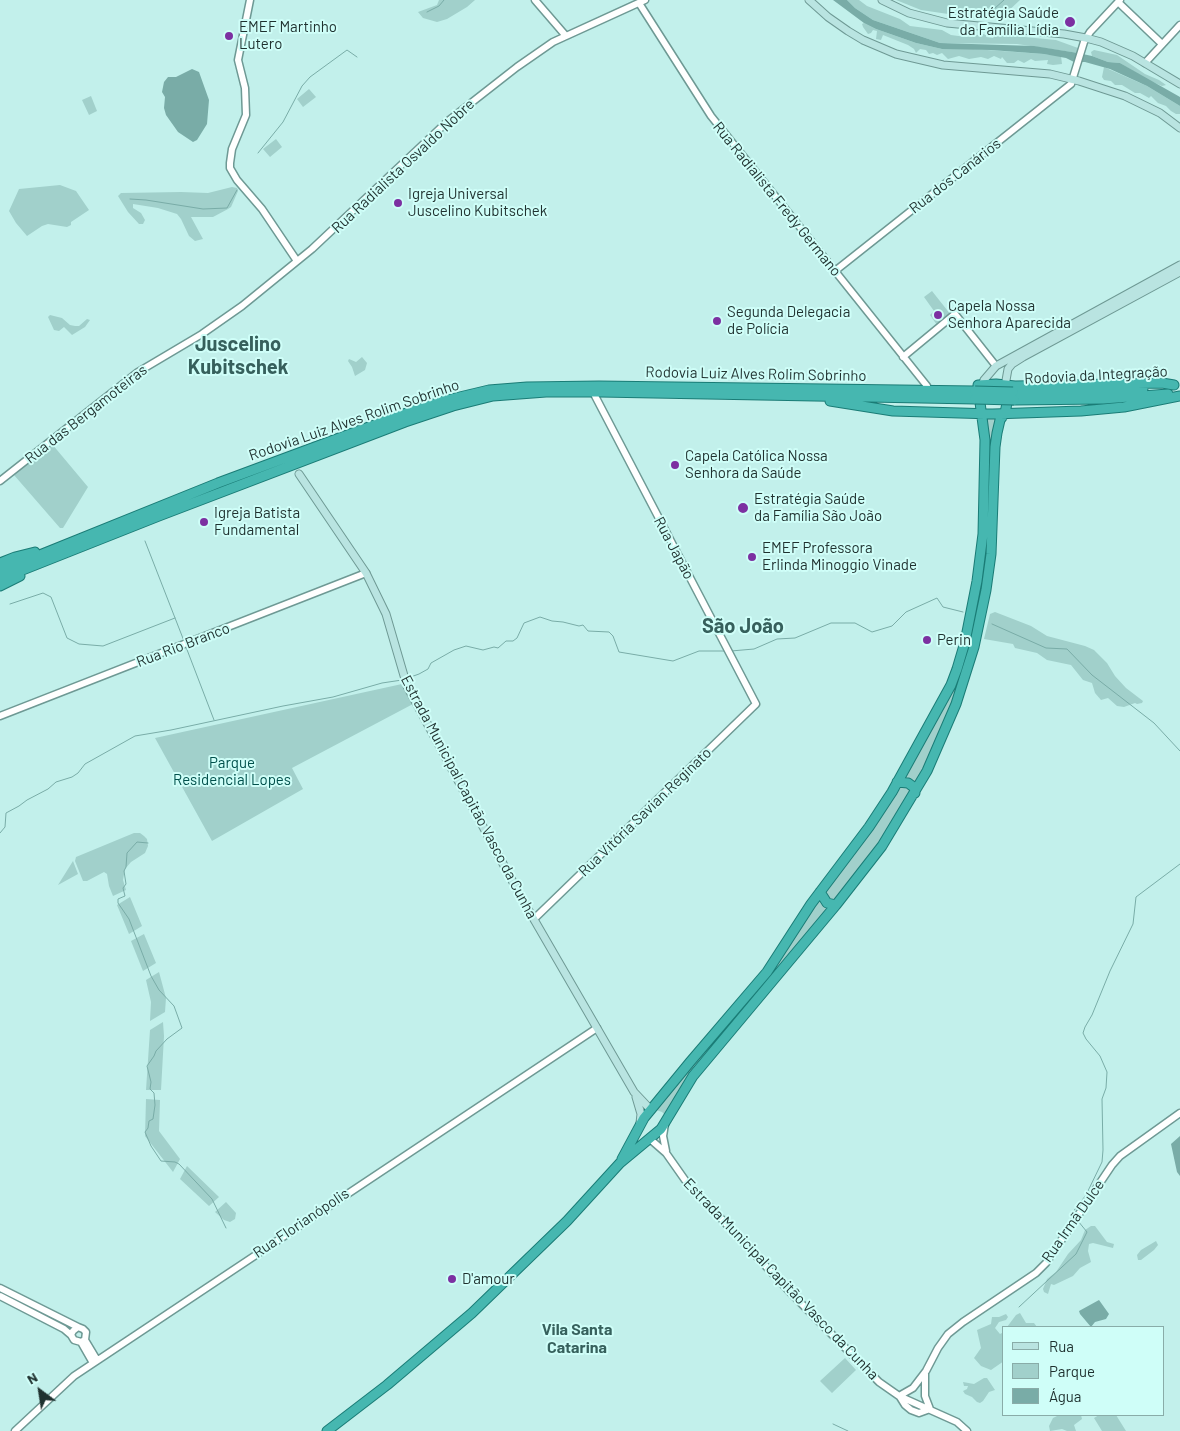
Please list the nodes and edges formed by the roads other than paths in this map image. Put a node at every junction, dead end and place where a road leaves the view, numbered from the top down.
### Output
1 (250, 0) edge
2 (535, 0) edge
3 (809, 0) edge
4 (882, 0) edge
5 (642, 1) edge
6 (1119, 1) edge
7 (1180, 25) edge
8 (566, 36) junction
9 (1086, 38) junction
10 (1162, 44) junction
11 (1145, 63) junction
12 (1074, 80) junction
13 (1180, 84) edge
14 (1180, 128) edge
15 (298, 261) junction
16 (1180, 265) edge
17 (835, 270) junction
18 (1180, 272) edge
19 (173, 350) joint
20 (903, 357) junction
21 (996, 366) junction
22 (927, 386) junction
23 (1005, 386) junction
24 (1178, 387) edge
25 (805, 390) junction
26 (593, 392) junction
27 (977, 392) junction
28 (1180, 396) edge
29 (811, 397) junction
30 (1005, 413) junction
31 (982, 414) junction
32 (299, 474) dead end
33 (0, 481) edge
34 (47, 556) junction
35 (0, 563) edge
36 (0, 571) edge
37 (366, 573) junction
38 (0, 579) edge
39 (0, 586) edge
40 (756, 704) joint
41 (0, 716) edge
42 (897, 782) junction
43 (915, 792) junction
44 (820, 892) junction
45 (836, 905) junction
46 (534, 920) junction
47 (597, 1028) junction
48 (634, 1092) junction
49 (651, 1110) junction
50 (1180, 1113) edge
51 (640, 1124) junction
52 (664, 1124) junction
53 (650, 1139) junction
54 (666, 1153) junction
55 (620, 1163) junction
56 (0, 1288) edge
57 (0, 1296) edge
58 (78, 1327) junction
59 (71, 1335) junction
60 (83, 1341) junction
61 (95, 1361) junction
62 (926, 1371) junction
63 (910, 1392) junction
64 (899, 1396) junction
65 (925, 1396) junction
66 (930, 1409) junction
67 (15, 1431) edge
68 (327, 1431) edge
69 (967, 1431) edge

1 - 15 street
2 - 8 street
3 - 12 main road
4 - 9 main road
5 - 8 street, Rua Radialista Osvaldo Nobre
5 - 17 street, Rua Radialista Fredy Germano
6 - 9 street
6 - 10 street
7 - 10 street
8 - 15 street, Rua Radialista Osvaldo Nobre
9 - 11 main road
9 - 12 street
10 - 11 street
11 - 13 main road
12 - 14 main road
12 - 17 street, Rua dos Canários
15 - 19 street, Rua Radialista Osvaldo Nobre
16 - 21 main road
17 - 20 street, Rua Radialista Fredy Germano
18 - 23 main road
19 - 33 street, Rua das Bergamoteiras
20 - 21 street
20 - 22 street, Rua Radialista Fredy Germano
21 - 27 main road
22 - 25 highway
22 - 27 highway
23 - 24 highway
23 - 27 highway
23 - 30 highway
24 - 27 highway, Rodovia da Integração, bridge
25 - 27 highway, Rodovia Luiz Alves Rolim Sobrinho
25 - 34 highway, Rodovia Luiz Alves Rolim Sobrinho
26 - 29 highway, Rodovia Luiz Alves Rolim Sobrinho
26 - 34 highway, Rodovia Luiz Alves Rolim Sobrinho
26 - 40 street, Rua Japão
27 - 29 highway, Rodovia Luiz Alves Rolim Sobrinho
27 - 31 highway
28 - 30 highway
29 - 31 highway
30 - 31 highway
30 - 43 highway
31 - 42 highway
32 - 37 main road, Estrada Municipal Capitão Vasco da Cunha
34 - 35 highway
34 - 36 highway, Rodovia Luiz Alves Rolim Sobrinho
34 - 38 highway, Rodovia Luiz Alves Rolim Sobrinho
34 - 39 highway
37 - 41 street, Rua Rio Branco
37 - 46 main road, Estrada Municipal Capitão Vasco da Cunha
40 - 46 street, Rua Vitória Savian Reginato
42 - 43 highway
42 - 44 highway
43 - 45 highway
44 - 45 highway
44 - 49 highway
45 - 52 highway
46 - 47 main road, Estrada Municipal Capitão Vasco da Cunha
47 - 48 main road, Estrada Municipal Capitão Vasco da Cunha
47 - 61 street, Rua Florianópolis
48 - 49 main road, Estrada Municipal Capitão Vasco da Cunha
48 - 51 main road, Estrada Municipal Capitão Vasco da Cunha
49 - 51 highway
49 - 52 highway
50 - 62 street, Rua Irmã Dulce
51 - 53 highway
51 - 55 highway
52 - 53 highway
52 - 54 street, Estrada Municipal Capitão Vasco da Cunha
53 - 54 street, Estrada Municipal Capitão Vasco da Cunha
53 - 55 highway
54 - 64 street, Estrada Municipal Capitão Vasco da Cunha
55 - 68 highway
56 - 58 street
57 - 59 street
58 - 59 street
58 - 60 street
59 - 60 street
60 - 61 street
61 - 67 street, Rua Florianópolis
62 - 63 street, Rua Irmã Dulce
62 - 65 street, Rua Irmã Dulce
63 - 64 street
63 - 65 street
64 - 66 street, Estrada Municipal Capitão Vasco da Cunha
65 - 66 street, Rua Irmã Dulce
66 - 69 street

